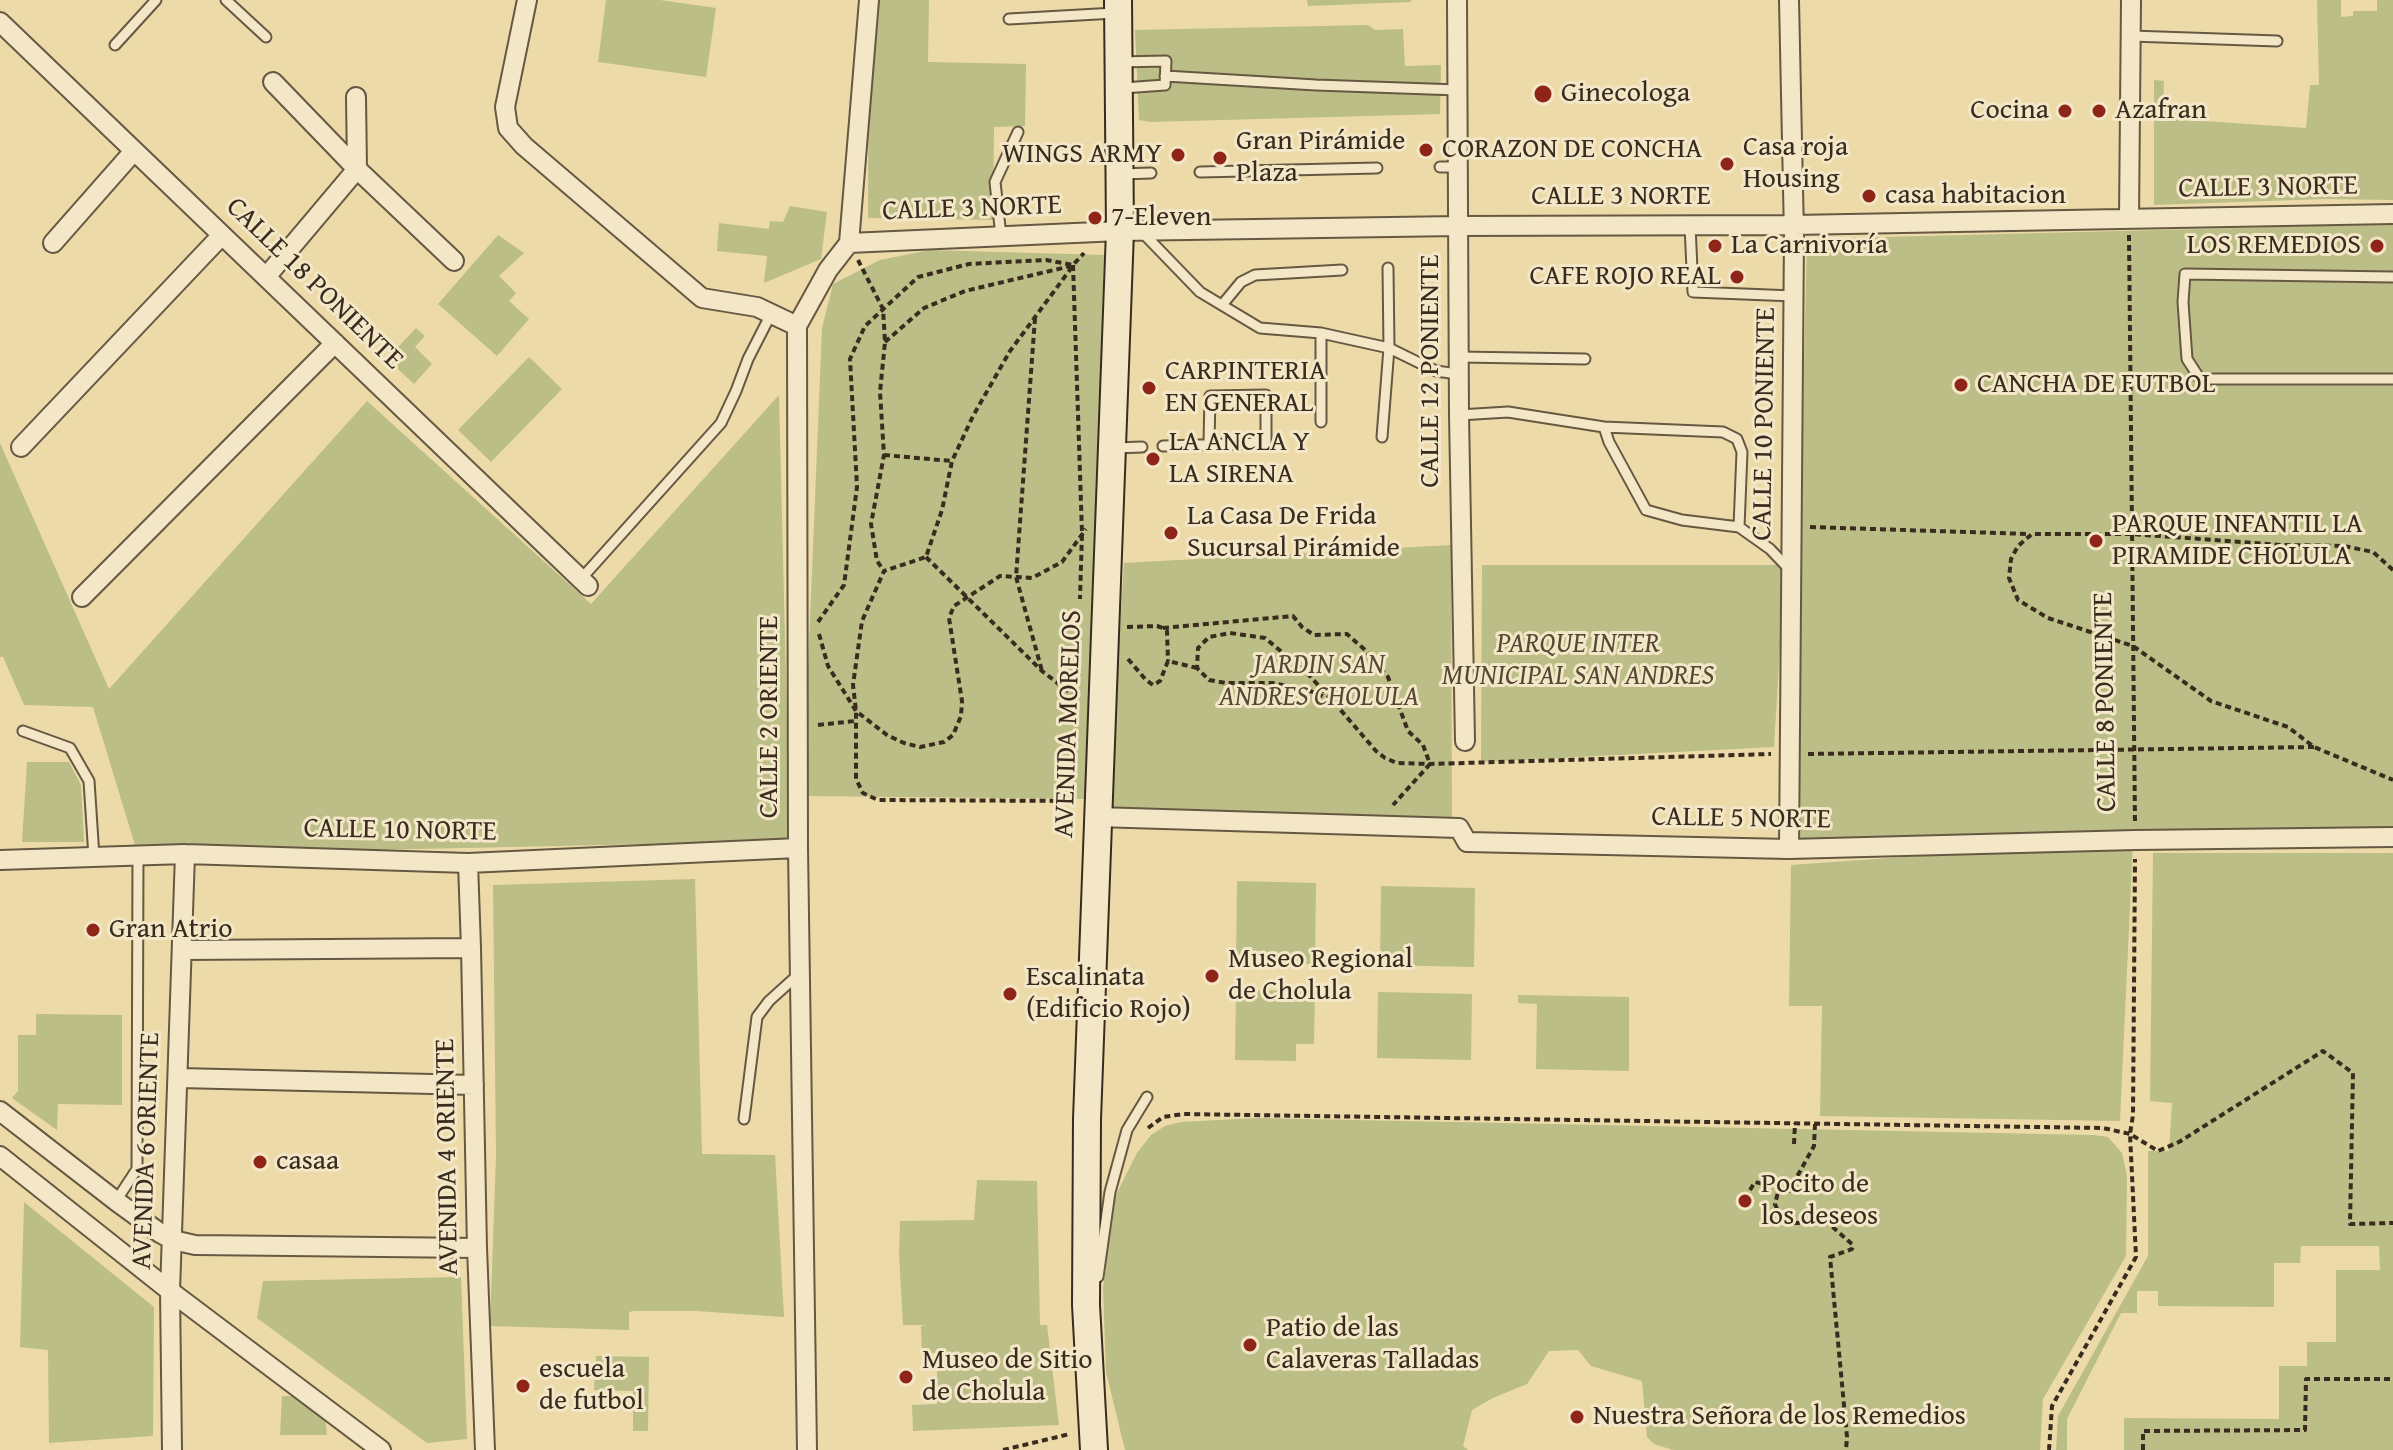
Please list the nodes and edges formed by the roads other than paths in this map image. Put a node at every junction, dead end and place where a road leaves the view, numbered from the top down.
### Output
1 (156, 0) edge
2 (226, 0) edge
3 (527, 0) edge
4 (869, 0) edge
5 (1457, 0) edge
6 (1789, 0) edge
7 (2131, 0) edge
8 (1118, 7) edge
9 (1009, 19) dead end
10 (0, 22) edge
11 (2131, 36) junction
12 (266, 37) dead end
13 (2277, 41) dead end
14 (115, 45) dead end
15 (1118, 62) junction
16 (1165, 76) junction
17 (273, 82) dead end
18 (1119, 88) junction
19 (1458, 90) junction
20 (356, 97) dead end
21 (1018, 132) dead end
22 (134, 151) junction
23 (1377, 168) dead end
24 (357, 169) junction
25 (1200, 172) dead end
26 (1151, 173) dead end
27 (1119, 174) junction
28 (2393, 214) edge
29 (2129, 219) junction
30 (1690, 225) junction
31 (1794, 225) junction
32 (1458, 226) junction
33 (1121, 231) junction
34 (222, 235) junction
35 (1001, 236) junction
36 (53, 243) dead end
37 (849, 243) junction
38 (454, 261) dead end
39 (1388, 268) dead end
40 (1342, 270) dead end
41 (266, 277) junction
42 (2393, 277) edge
43 (1794, 296) junction
44 (1222, 305) junction
45 (771, 314) junction
46 (797, 326) junction
47 (1321, 333) junction
48 (335, 343) junction
49 (1389, 348) junction
50 (1585, 359) dead end
51 (1460, 366) junction
52 (2393, 379) edge
53 (1459, 415) junction
54 (1321, 422) dead end
55 (1604, 427) junction
56 (1382, 437) dead end
57 (1209, 443) junction
58 (1163, 446) dead end
59 (21, 447) dead end
60 (1142, 447) dead end
61 (1111, 448) junction
62 (1739, 527) junction
63 (1791, 572) junction
64 (585, 582) joint
65 (82, 597) dead end
66 (23, 731) dead end
67 (1465, 741) dead end
68 (1097, 808) junction
69 (2393, 837) edge
70 (798, 848) junction
71 (1789, 849) junction
72 (185, 854) junction
73 (138, 855) junction
74 (94, 857) junction
75 (0, 860) edge
76 (468, 863) junction
77 (471, 948) junction
78 (183, 950) junction
79 (800, 973) junction
80 (179, 1078) junction
81 (474, 1085) junction
82 (1147, 1097) dead end
83 (0, 1111) edge
84 (744, 1119) dead end
85 (0, 1156) edge
86 (116, 1201) junction
87 (173, 1240) junction
88 (477, 1248) junction
89 (170, 1291) junction
90 (1088, 1344) junction
91 (1093, 1440) edge
92 (172, 1450) edge
93 (381, 1450) edge
94 (485, 1450) edge
95 (807, 1450) edge

1 - 14 lane
2 - 12 lane
3 - 45 street
4 - 37 street
5 - 19 street, CALLE 12 PONIENTE
6 - 31 street, CALLE 10 PONIENTE
7 - 11 street
8 - 9 lane
8 - 15 main road, AVENIDA MORELOS
10 - 22 street, CALLE 18 PONIENTE
11 - 13 lane
11 - 29 street
15 - 16 lane
15 - 18 main road, AVENIDA MORELOS
16 - 18 lane
16 - 19 lane
17 - 24 street
18 - 27 main road, AVENIDA MORELOS
19 - 32 street, CALLE 12 PONIENTE
20 - 24 street
21 - 35 lane
22 - 34 street, CALLE 18 PONIENTE
22 - 36 street
23 - 25 lane
24 - 38 street
24 - 41 street
26 - 27 lane
27 - 33 main road, AVENIDA MORELOS
28 - 29 street, CALLE 3 NORTE
29 - 31 street, CALLE 3 NORTE
30 - 31 street, CALLE 3 NORTE
30 - 32 street, CALLE 3 NORTE
30 - 43 lane
31 - 43 street, CALLE 10 PONIENTE
32 - 33 street, CALLE 3 NORTE
32 - 51 street, CALLE 12 PONIENTE
33 - 35 street, CALLE 3 NORTE
33 - 44 lane
33 - 61 main road, AVENIDA MORELOS
34 - 41 street, CALLE 18 PONIENTE
34 - 59 street
35 - 37 street, CALLE 3 NORTE
37 - 46 street, CALLE 2 ORIENTE
39 - 49 lane
40 - 44 lane
41 - 48 street, CALLE 18 PONIENTE
42 - 52 lane
43 - 63 street, CALLE 10 PONIENTE
44 - 47 lane
45 - 46 street
45 - 64 lane
46 - 70 street, CALLE 2 ORIENTE
47 - 49 lane
47 - 54 lane
48 - 64 street, CALLE 18 PONIENTE
48 - 65 street
49 - 51 lane
49 - 56 lane
50 - 51 lane
51 - 53 street, CALLE 12 PONIENTE
53 - 55 lane
53 - 67 street, CALLE 12 PONIENTE
55 - 62 lane
55 - 62 lane
57 - 57 lane
57 - 58 lane
60 - 61 lane
61 - 68 main road, AVENIDA MORELOS
62 - 63 lane
63 - 71 street, CALLE 10 PONIENTE
66 - 74 lane
68 - 71 street, CALLE 5 NORTE
68 - 90 main road, AVENIDA MORELOS
69 - 71 street, CALLE 5 NORTE
70 - 76 street, CALLE 10 NORTE
70 - 79 street, CALLE 2 ORIENTE
72 - 73 street, CALLE 10 NORTE
72 - 76 street, CALLE 10 NORTE
72 - 78 street, AVENIDA 6 ORIENTE
73 - 74 street, CALLE 10 NORTE
73 - 86 lane
74 - 75 street, CALLE 10 NORTE
76 - 77 street, AVENIDA 4 ORIENTE
77 - 78 street
77 - 81 street, AVENIDA 4 ORIENTE
78 - 80 street, AVENIDA 6 ORIENTE
79 - 84 lane
79 - 95 street, CALLE 2 ORIENTE
80 - 81 street
80 - 87 street, AVENIDA 6 ORIENTE
81 - 88 street, AVENIDA 4 ORIENTE
82 - 90 lane
83 - 86 street
85 - 89 street
86 - 87 street
87 - 88 street
87 - 89 street, AVENIDA 6 ORIENTE
88 - 94 street, AVENIDA 4 ORIENTE
89 - 92 street, AVENIDA 6 ORIENTE
89 - 93 street
90 - 91 main road, AVENIDA MORELOS

